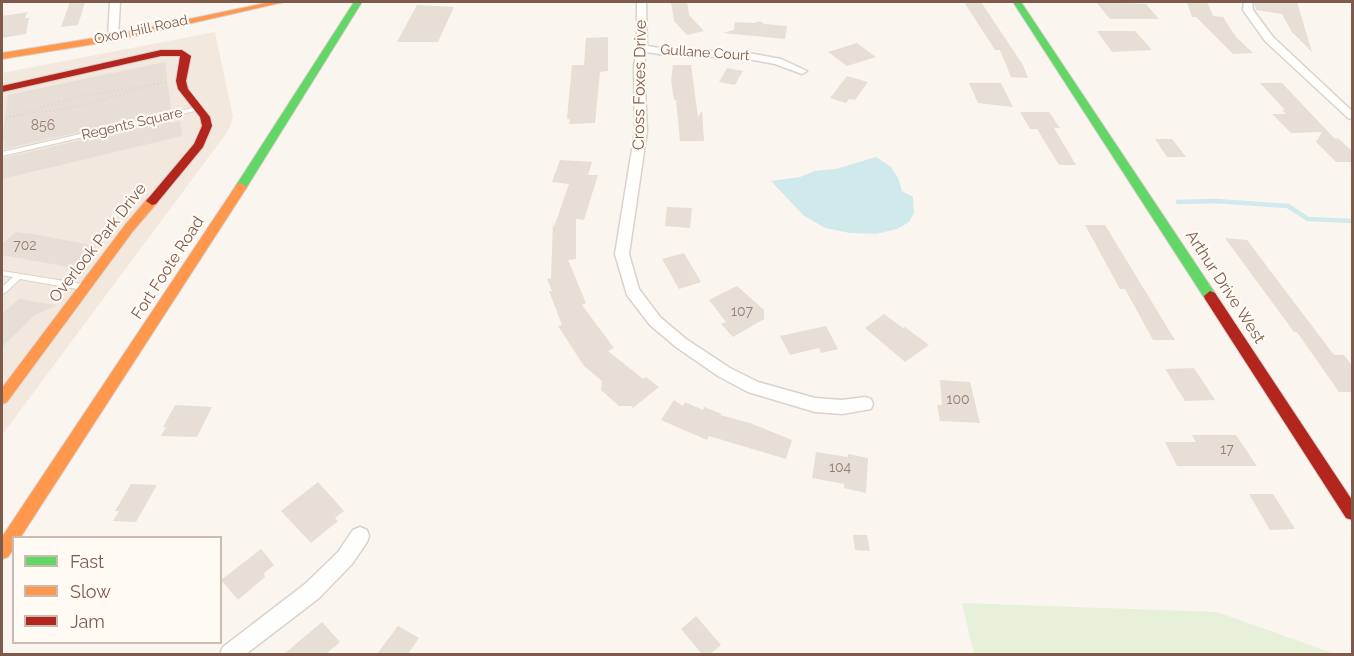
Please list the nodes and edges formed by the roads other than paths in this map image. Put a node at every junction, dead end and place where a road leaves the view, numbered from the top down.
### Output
1 (115, 2) edge
2 (280, 2) edge
3 (358, 2) edge
4 (641, 2) edge
5 (1017, 2) edge
6 (1248, 2) edge
7 (113, 34) junction
8 (642, 48) junction
9 (2, 56) edge
10 (802, 71) dead end
11 (2, 89) edge
12 (197, 109) junction
13 (1353, 116) edge
14 (2, 154) edge
15 (2, 273) edge
16 (19, 276) junction
17 (85, 287) junction
18 (2, 291) edge
19 (2, 398) edge
20 (865, 404) dead end
21 (1353, 513) edge
22 (360, 536) dead end
23 (2, 551) edge
24 (230, 654) edge

1 - 7 street
2 - 7 street, Oxon Hill Road
3 - 23 street, Fort Foote Road
4 - 8 street, Cross Foxes Drive
5 - 21 street, Arthur Drive West
6 - 13 street
7 - 9 street, Oxon Hill Road
8 - 10 street, Gullane Court
8 - 20 street, Cross Foxes Drive
11 - 12 street, Regents Square
12 - 14 lane, Regents Square
12 - 17 street, Overlook Park Drive
15 - 16 lane
16 - 17 lane
16 - 18 lane
17 - 19 street, Overlook Park Drive
22 - 24 street

